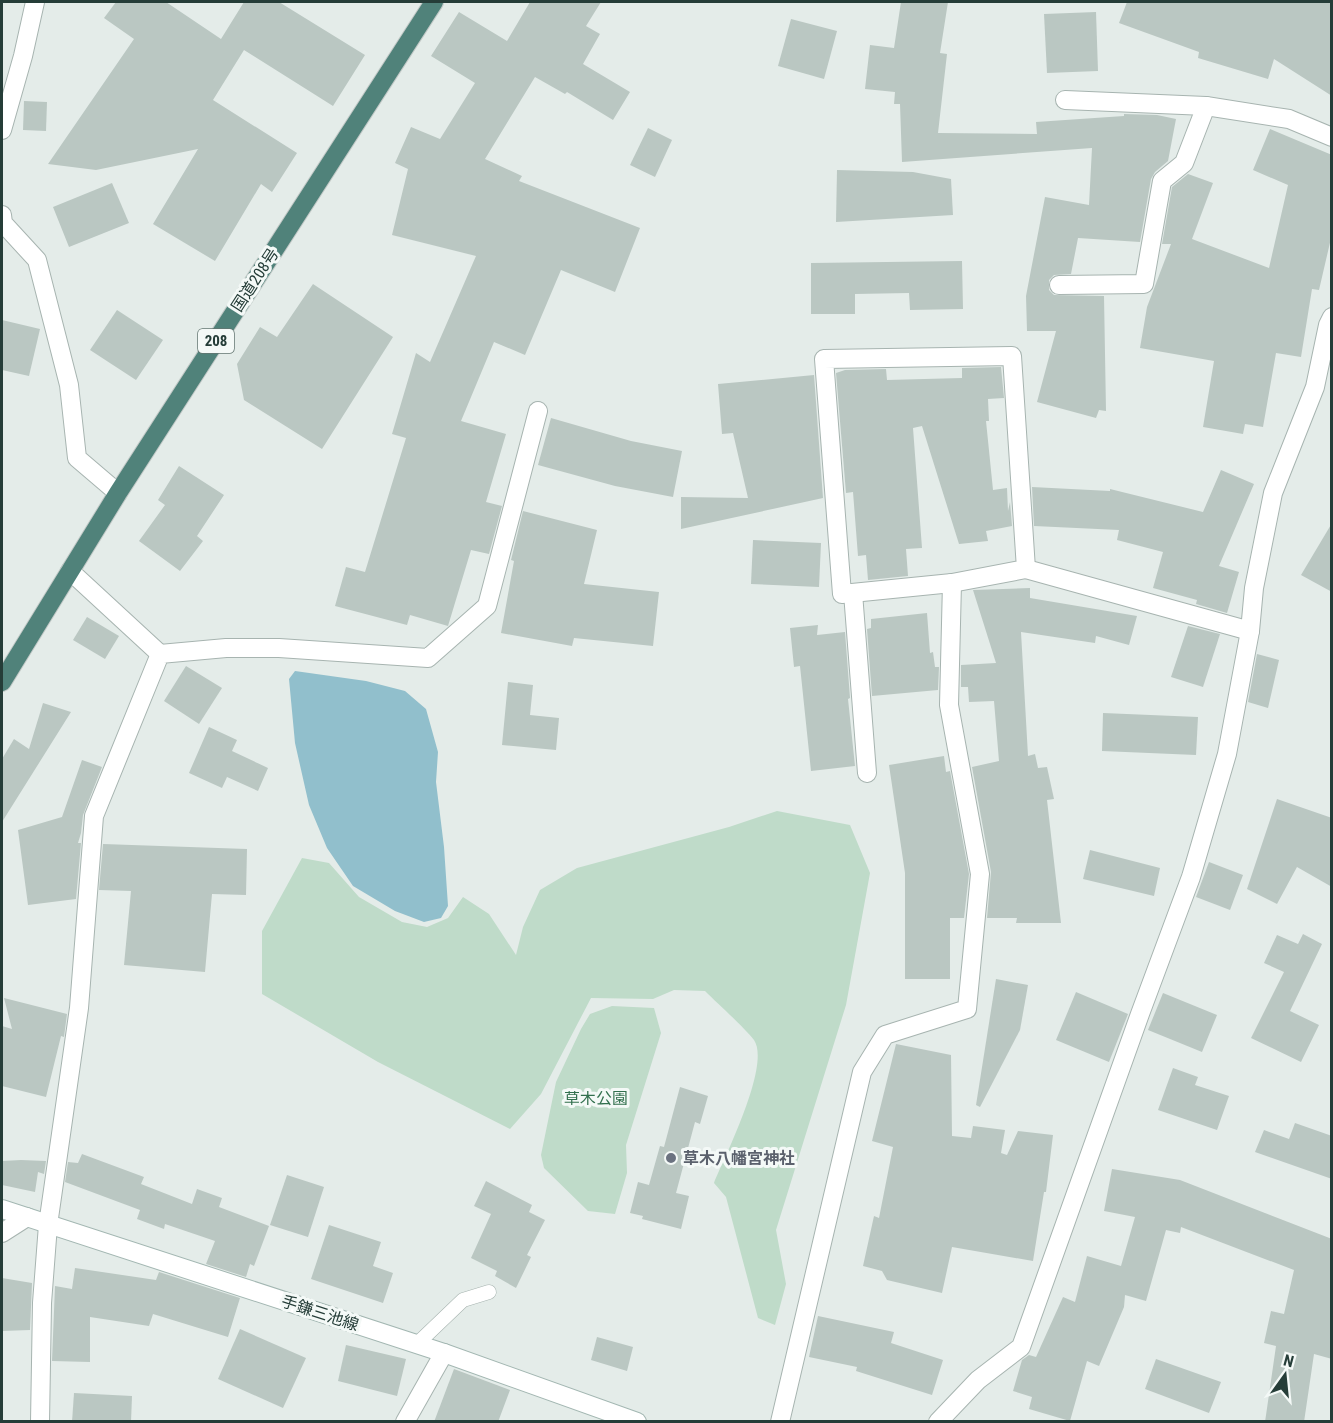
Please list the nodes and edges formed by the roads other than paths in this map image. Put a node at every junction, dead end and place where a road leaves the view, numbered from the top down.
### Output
1 (434, 2) edge
2 (39, 4) edge
3 (1065, 100) dead end
4 (1206, 106) junction
5 (2, 130) edge
6 (1332, 137) edge
7 (2, 215) edge
8 (1059, 285) dead end
9 (1332, 316) edge
10 (538, 411) dead end
11 (118, 494) junction
12 (1026, 569) junction
13 (70, 571) junction
14 (952, 583) junction
15 (853, 593) junction
16 (1250, 631) junction
17 (159, 654) junction
18 (2, 682) edge
19 (867, 773) dead end
20 (2, 1209) edge
21 (27, 1217) junction
22 (48, 1225) junction
23 (2, 1233) edge
24 (489, 1292) dead end
25 (417, 1344) junction
26 (444, 1353) junction
27 (40, 1422) edge
28 (405, 1422) edge
29 (637, 1422) edge
30 (780, 1422) edge
31 (938, 1422) edge

1 - 11 highway, 国道208号 / 208
2 - 5 street
3 - 4 street
4 - 6 street
4 - 8 street
7 - 11 street
9 - 16 street
10 - 17 street
11 - 13 highway, 国道208号 / 208
12 - 14 street
12 - 15 street
12 - 16 street
13 - 17 street
13 - 18 highway, 国道208号 / 208
14 - 15 street
14 - 30 street
15 - 19 street
16 - 31 street
17 - 22 street
20 - 21 street, 手鎌三池線
21 - 22 street, 手鎌三池線
21 - 23 street
22 - 25 street, 手鎌三池線
22 - 27 street
24 - 25 lane
25 - 26 street, 手鎌三池線
26 - 28 street
26 - 29 street, 手鎌三池線

